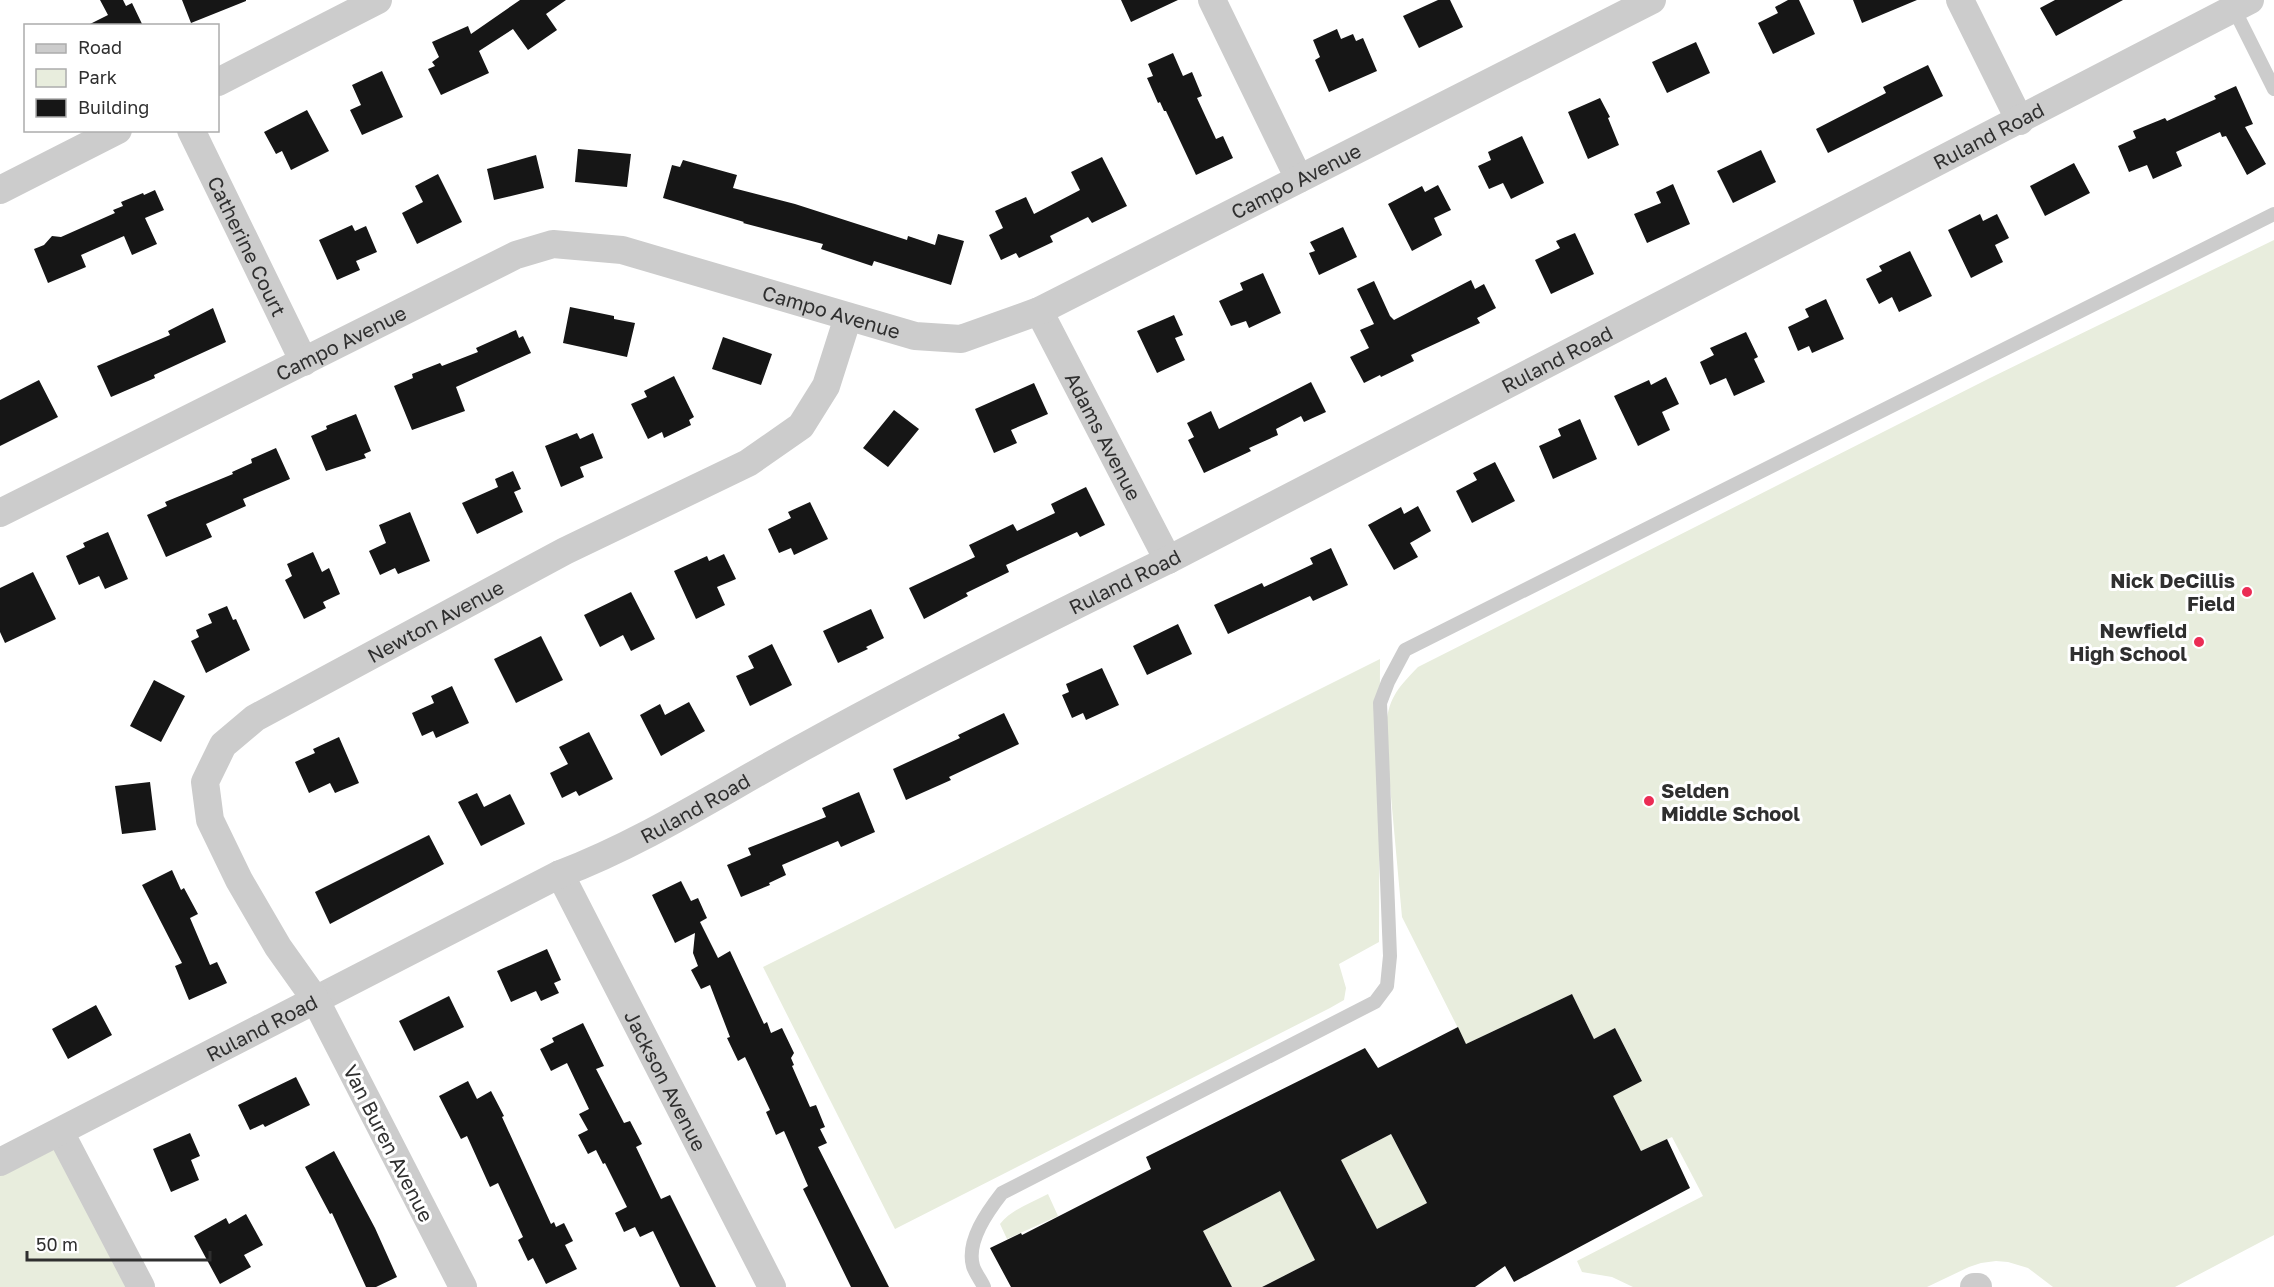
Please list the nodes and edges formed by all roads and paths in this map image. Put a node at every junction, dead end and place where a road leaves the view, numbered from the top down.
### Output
1 (378, 0) edge
2 (1212, 0) edge
3 (1652, 0) edge
4 (1960, 0) edge
5 (2242, 4) edge
6 (219, 81) edge
7 (2274, 89) edge
8 (2020, 121) junction
9 (114, 132) edge
10 (191, 132) edge
11 (1299, 179) junction
12 (0, 190) edge
13 (2274, 214) edge
14 (1039, 311) junction
15 (848, 316) junction
16 (304, 362) junction
17 (0, 513) edge
18 (1168, 560) junction
19 (560, 874) junction
20 (315, 999) junction
21 (60, 1132) junction
22 (0, 1162) edge
23 (141, 1287) edge
24 (463, 1287) edge
25 (772, 1287) edge
26 (984, 1287) edge

1 - 6 street
2 - 11 street
3 - 11 street, Campo Avenue
4 - 8 street
5 - 7 lane
5 - 8 street, Ruland Road
8 - 18 street, Ruland Road
9 - 12 street
10 - 16 street, Catherine Court
11 - 14 street, Campo Avenue
13 - 26 lane
14 - 15 street, Campo Avenue
14 - 18 street, Adams Avenue
15 - 16 street, Campo Avenue
15 - 20 street, Newton Avenue
16 - 17 street, Campo Avenue
18 - 19 street, Ruland Road
19 - 20 street, Ruland Road
19 - 25 street, Jackson Avenue
20 - 21 street, Ruland Road
20 - 24 street, Van Buren Avenue
21 - 22 street, Ruland Road
21 - 23 street

